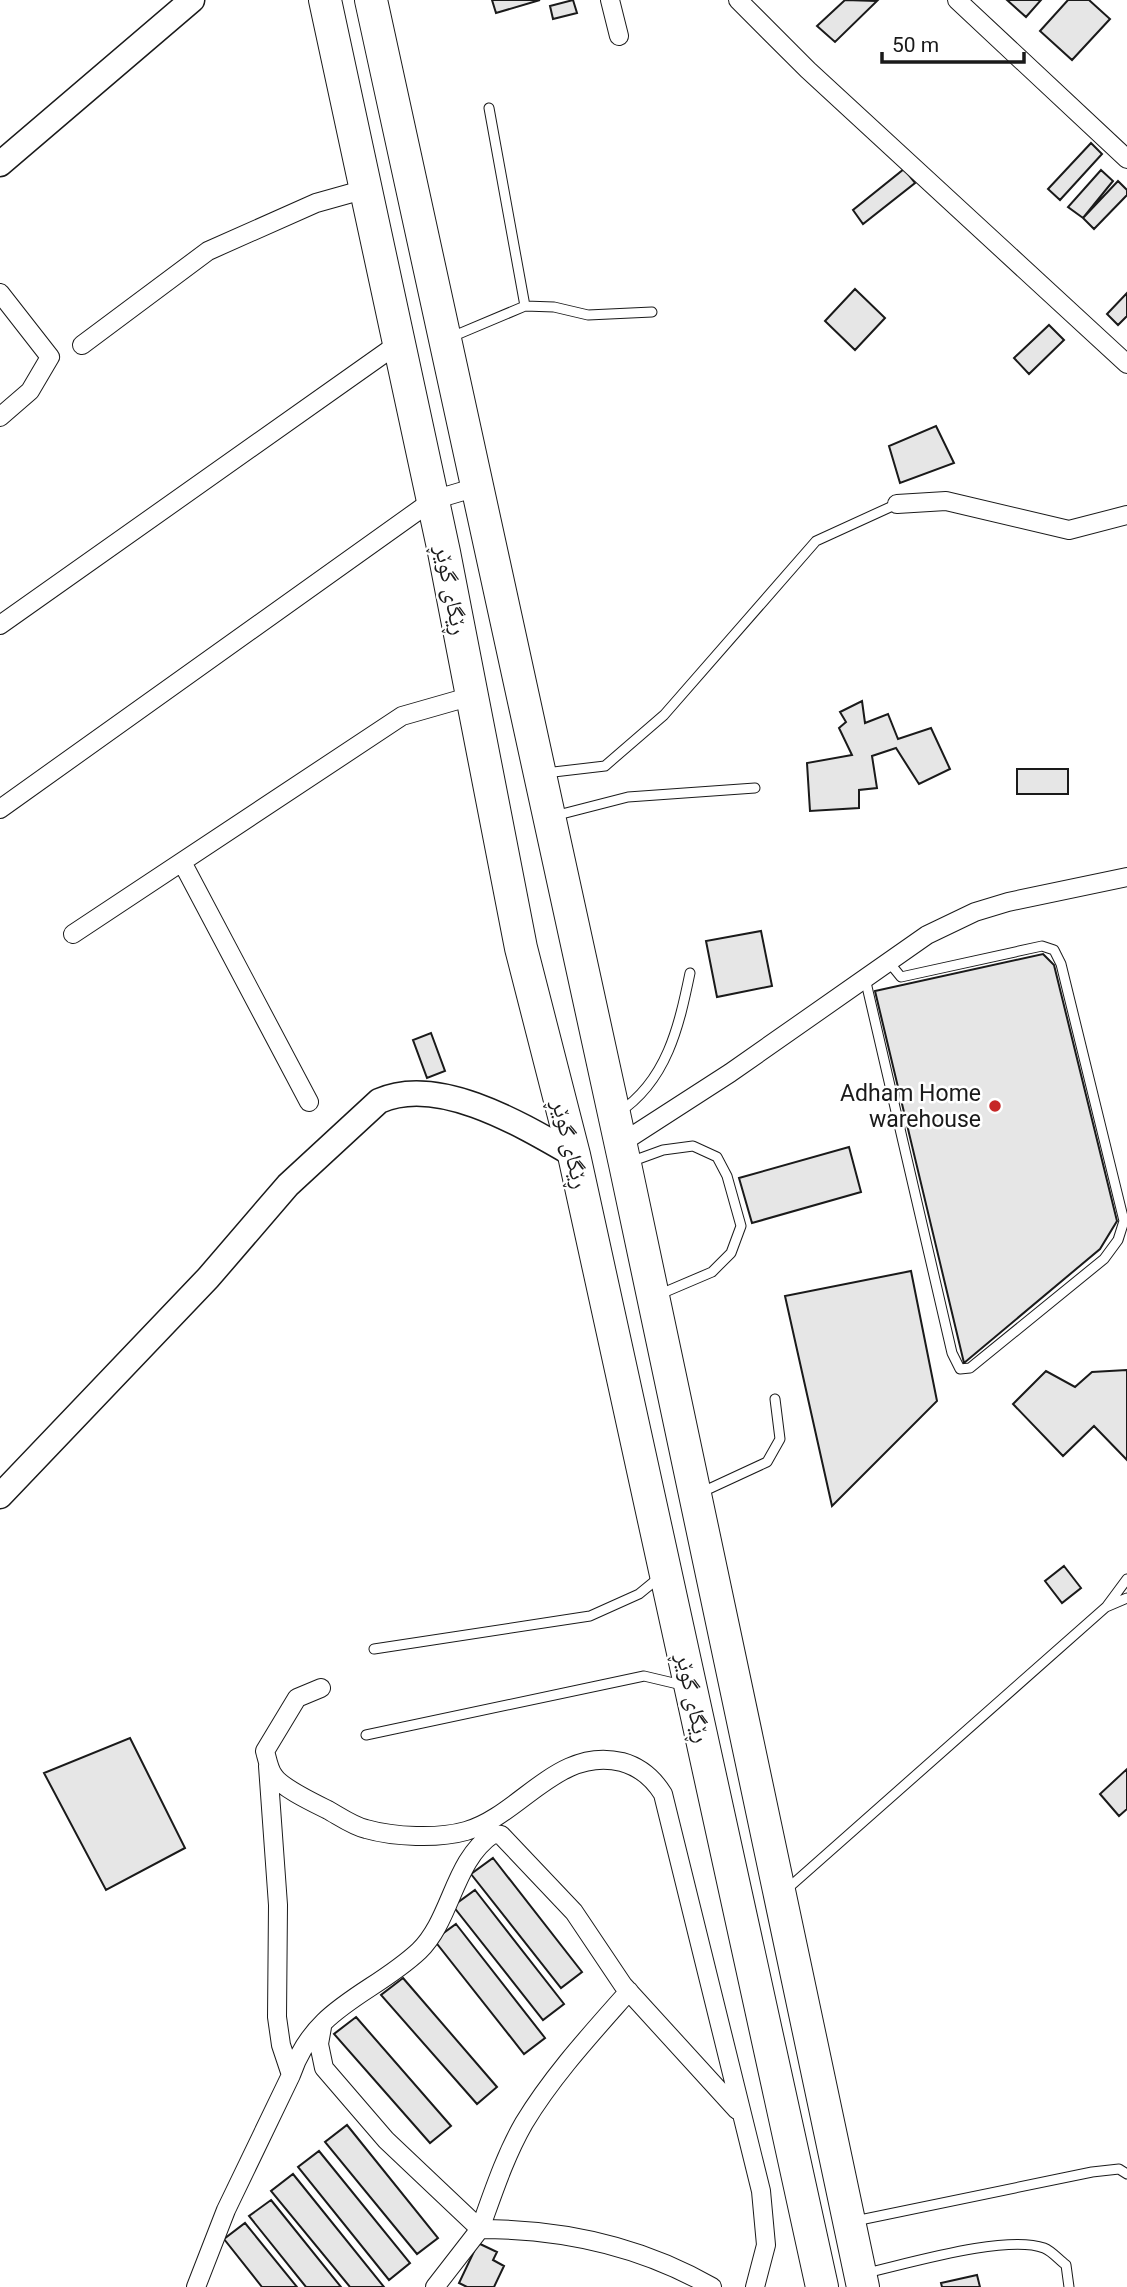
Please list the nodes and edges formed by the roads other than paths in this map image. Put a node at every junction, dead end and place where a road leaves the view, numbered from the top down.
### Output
1 (192, 0) edge
2 (326, 0) edge
3 (371, 0) edge
4 (610, 0) edge
5 (738, 0) edge
6 (957, 0) edge
7 (619, 36) dead end
8 (489, 108) dead end
9 (1127, 159) edge
10 (0, 164) edge
11 (366, 189) junction
12 (0, 293) edge
13 (525, 306) junction
14 (652, 312) dead end
15 (444, 340) junction
16 (399, 343) junction
17 (82, 345) dead end
18 (1127, 364) edge
19 (0, 417) edge
20 (477, 487) junction
21 (433, 500) junction
22 (897, 504) joint
23 (1127, 515) edge
24 (0, 625) edge
25 (472, 696) junction
26 (539, 773) junction
27 (755, 788) dead end
28 (0, 808) edge
29 (549, 817) junction
30 (182, 862) junction
31 (1127, 877) edge
32 (73, 934) dead end
33 (888, 961) junction
34 (690, 973) dead end
35 (864, 976) junction
36 (309, 1102) dead end
37 (620, 1141) junction
38 (574, 1155) junction
39 (653, 1297) junction
40 (775, 1399) dead end
41 (695, 1495) junction
42 (0, 1496) edge
43 (665, 1573) junction
44 (1127, 1579) edge
45 (1127, 1598) edge
46 (1106, 1607) junction
47 (374, 1649) dead end
48 (321, 1688) dead end
49 (691, 1688) junction
50 (366, 1735) dead end
51 (268, 1759) junction
52 (779, 1896) junction
53 (629, 1991) junction
54 (323, 2024) junction
55 (291, 2075) junction
56 (739, 2112) junction
57 (1127, 2174) edge
58 (849, 2223) junction
59 (480, 2229) junction
60 (862, 2281) edge
61 (196, 2287) edge
62 (435, 2287) edge
63 (712, 2287) edge
64 (755, 2287) edge
65 (822, 2287) edge
66 (1069, 2287) edge

1 - 10 street
2 - 11 highway, ڕێگای گوێڕ
3 - 15 highway, ڕێگای گوێڕ
4 - 7 street
5 - 18 street
6 - 9 street
8 - 13 lane
11 - 16 highway, ڕێگای گوێڕ
11 - 17 street
12 - 19 street
13 - 14 lane
13 - 15 lane
15 - 20 highway, ڕێگای گوێڕ
16 - 21 highway, ڕێگای گوێڕ
16 - 24 street
20 - 21 street
20 - 26 highway, ڕێگای گوێڕ
21 - 25 highway, ڕێگای گوێڕ
21 - 28 street
22 - 23 street
22 - 26 lane
25 - 30 street
25 - 38 highway, ڕێگای گوێڕ
26 - 29 highway, ڕێگای گوێڕ
27 - 29 lane
29 - 37 highway, ڕێگای گوێڕ
30 - 32 street
30 - 36 street
31 - 33 street
33 - 35 street
33 - 35 lane
34 - 37 lane
35 - 37 street
37 - 39 highway, ڕێگای گوێڕ
37 - 39 lane
38 - 42 street
38 - 43 highway, ڕێگای گوێڕ
39 - 41 highway, ڕێگای گوێڕ
40 - 41 lane
41 - 52 highway, ڕێگای گوێڕ
43 - 47 lane
43 - 49 highway, ڕێگای گوێڕ
44 - 46 lane
45 - 46 lane
46 - 52 lane
48 - 51 street
49 - 50 lane
49 - 65 highway, ڕێگای گوێڕ
51 - 55 street
51 - 56 street
52 - 58 highway, ڕێگای گوێڕ
53 - 54 street
53 - 56 street
53 - 59 street
54 - 55 street
54 - 59 street
55 - 61 street
56 - 64 street
57 - 58 lane
58 - 60 highway, ڕێگای گوێڕ
59 - 62 street
59 - 63 street
60 - 66 lane

